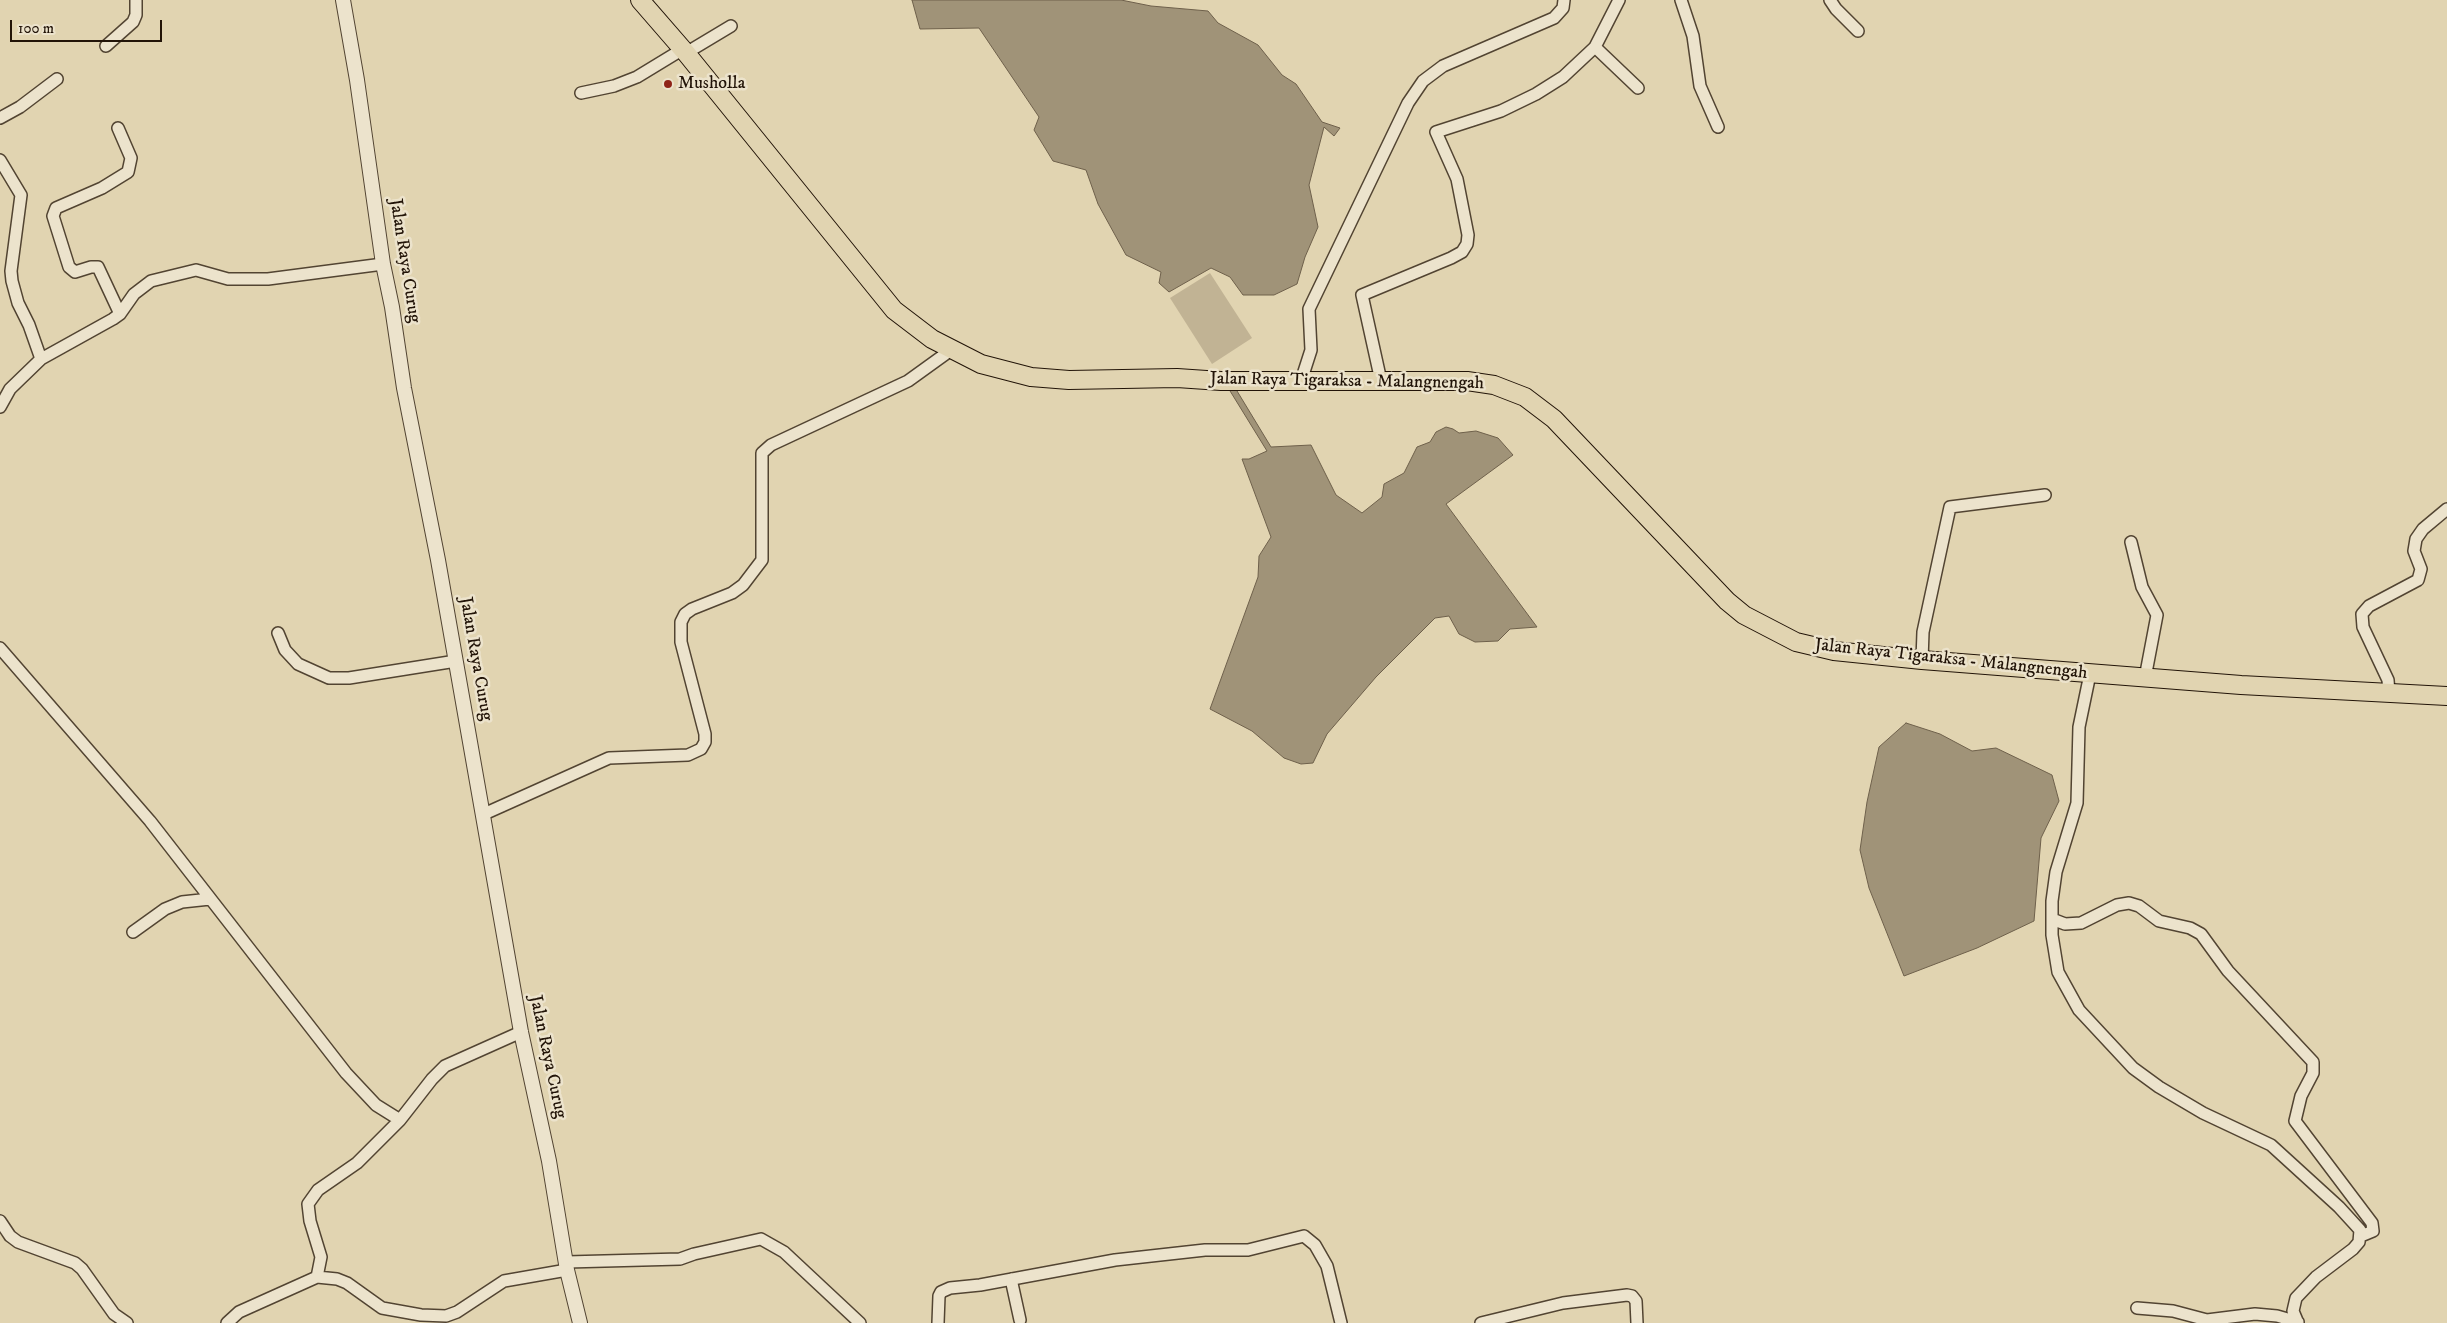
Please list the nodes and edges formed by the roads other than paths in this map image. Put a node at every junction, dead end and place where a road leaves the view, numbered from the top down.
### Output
1 (136, 0) edge
2 (343, 0) edge
3 (640, 0) edge
4 (1564, 0) edge
5 (1619, 0) edge
6 (1681, 0) edge
7 (1830, 0) edge
8 (731, 26) dead end
9 (1858, 30) dead end
10 (106, 46) dead end
11 (1596, 47) junction
12 (684, 51) junction
13 (57, 79) dead end
14 (1638, 88) dead end
15 (581, 92) dead end
16 (0, 118) edge
17 (1718, 127) dead end
18 (118, 128) dead end
19 (0, 160) edge
20 (383, 264) junction
21 (120, 314) junction
22 (951, 350) junction
23 (41, 359) junction
24 (1302, 381) junction
25 (1381, 381) junction
26 (0, 407) edge
27 (2045, 494) dead end
28 (2447, 509) edge
29 (2132, 542) dead end
30 (278, 633) dead end
31 (0, 648) edge
32 (1922, 660) junction
33 (456, 661) junction
34 (2090, 674) junction
35 (2145, 678) junction
36 (2389, 693) junction
37 (2447, 696) edge
38 (484, 814) junction
39 (210, 899) junction
40 (2052, 920) junction
41 (133, 932) dead end
42 (521, 1032) junction
43 (400, 1120) junction
44 (0, 1221) edge
45 (2361, 1236) junction
46 (567, 1266) junction
47 (317, 1277) junction
48 (1011, 1279) junction
49 (2137, 1308) dead end
50 (1020, 1320) dead end
51 (128, 1323) edge
52 (227, 1323) edge
53 (580, 1323) edge
54 (860, 1323) edge
55 (938, 1323) edge
56 (1341, 1323) edge
57 (1481, 1323) edge
58 (1638, 1323) edge
59 (2298, 1323) edge

1 - 10 street
2 - 20 street, Jalan Raya Curug
3 - 12 main road, Jalan Raya Tigaraksa - Malangnengah
4 - 24 street
5 - 11 street
6 - 17 street
7 - 9 street
8 - 12 street
11 - 14 street
11 - 25 street
12 - 15 street
12 - 22 main road, Jalan Raya Tigaraksa - Malangnengah
13 - 16 street
18 - 21 street
19 - 23 street
20 - 21 street
20 - 33 street, Jalan Raya Curug
21 - 23 street
22 - 24 main road, Jalan Raya Tigaraksa - Malangnengah
22 - 38 street
23 - 26 street
24 - 25 main road, Jalan Raya Tigaraksa - Malangnengah
25 - 32 main road, Jalan Raya Tigaraksa - Malangnengah
27 - 32 street
28 - 36 street
29 - 35 street
30 - 33 street
31 - 39 street
32 - 34 main road, Jalan Raya Tigaraksa - Malangnengah
33 - 38 street, Jalan Raya Curug
34 - 35 main road, Jalan Raya Tigaraksa - Malangnengah
34 - 40 street
35 - 36 main road, Jalan Raya Tigaraksa - Malangnengah
36 - 37 main road, Jalan Raya Tigaraksa - Malangnengah
38 - 42 street, Jalan Raya Curug
39 - 41 street
39 - 43 street
40 - 45 street
40 - 45 street
42 - 43 street
42 - 46 street, Jalan Raya Curug
43 - 47 street
44 - 51 street
45 - 59 street
46 - 47 street
46 - 53 street, Jalan Raya Curug
46 - 54 street
47 - 52 street
48 - 50 street
48 - 55 street
48 - 56 street
49 - 59 street
57 - 58 street

